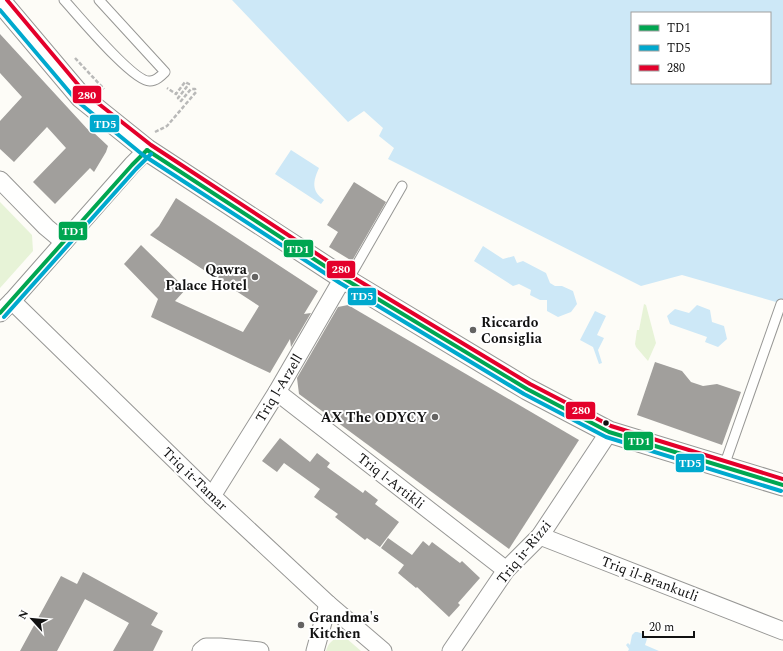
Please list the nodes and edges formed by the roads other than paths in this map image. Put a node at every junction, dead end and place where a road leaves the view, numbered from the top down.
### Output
1 (64, 0) edge
2 (99, 0) edge
3 (0, 1) edge
4 (142, 146) junction
5 (0, 180) edge
6 (402, 186) dead end
7 (64, 242) junction
8 (345, 279) junction
9 (12, 301) junction
10 (781, 304) dead end
11 (0, 313) edge
12 (277, 392) junction
13 (609, 432) junction
14 (724, 466) junction
15 (783, 485) edge
16 (212, 496) junction
17 (540, 536) junction
18 (506, 570) junction
19 (328, 604) junction
20 (783, 631) edge
21 (201, 651) edge
22 (260, 651) edge
23 (315, 651) edge
24 (384, 651) edge
25 (451, 651) edge

1 - 2 lane
3 - 4 street
4 - 7 street
4 - 8 street
5 - 7 street
6 - 8 lane
7 - 9 street
8 - 12 street, Triq l-Arzell
8 - 13 street
9 - 11 street
9 - 16 street, Triq it-Tamar
10 - 14 lane
12 - 16 street, Triq l-Arzell
12 - 18 street, Triq l-Artikli
13 - 14 street
13 - 17 street, Triq ir-Rizzi
14 - 15 street
16 - 19 street, Triq it-Tamar
17 - 18 street, Triq ir-Rizzi
17 - 20 street, Triq il-Brankutli
18 - 25 street, Triq ir-Rizzi
19 - 23 street
19 - 24 street, Triq it-Tamar
21 - 22 street

